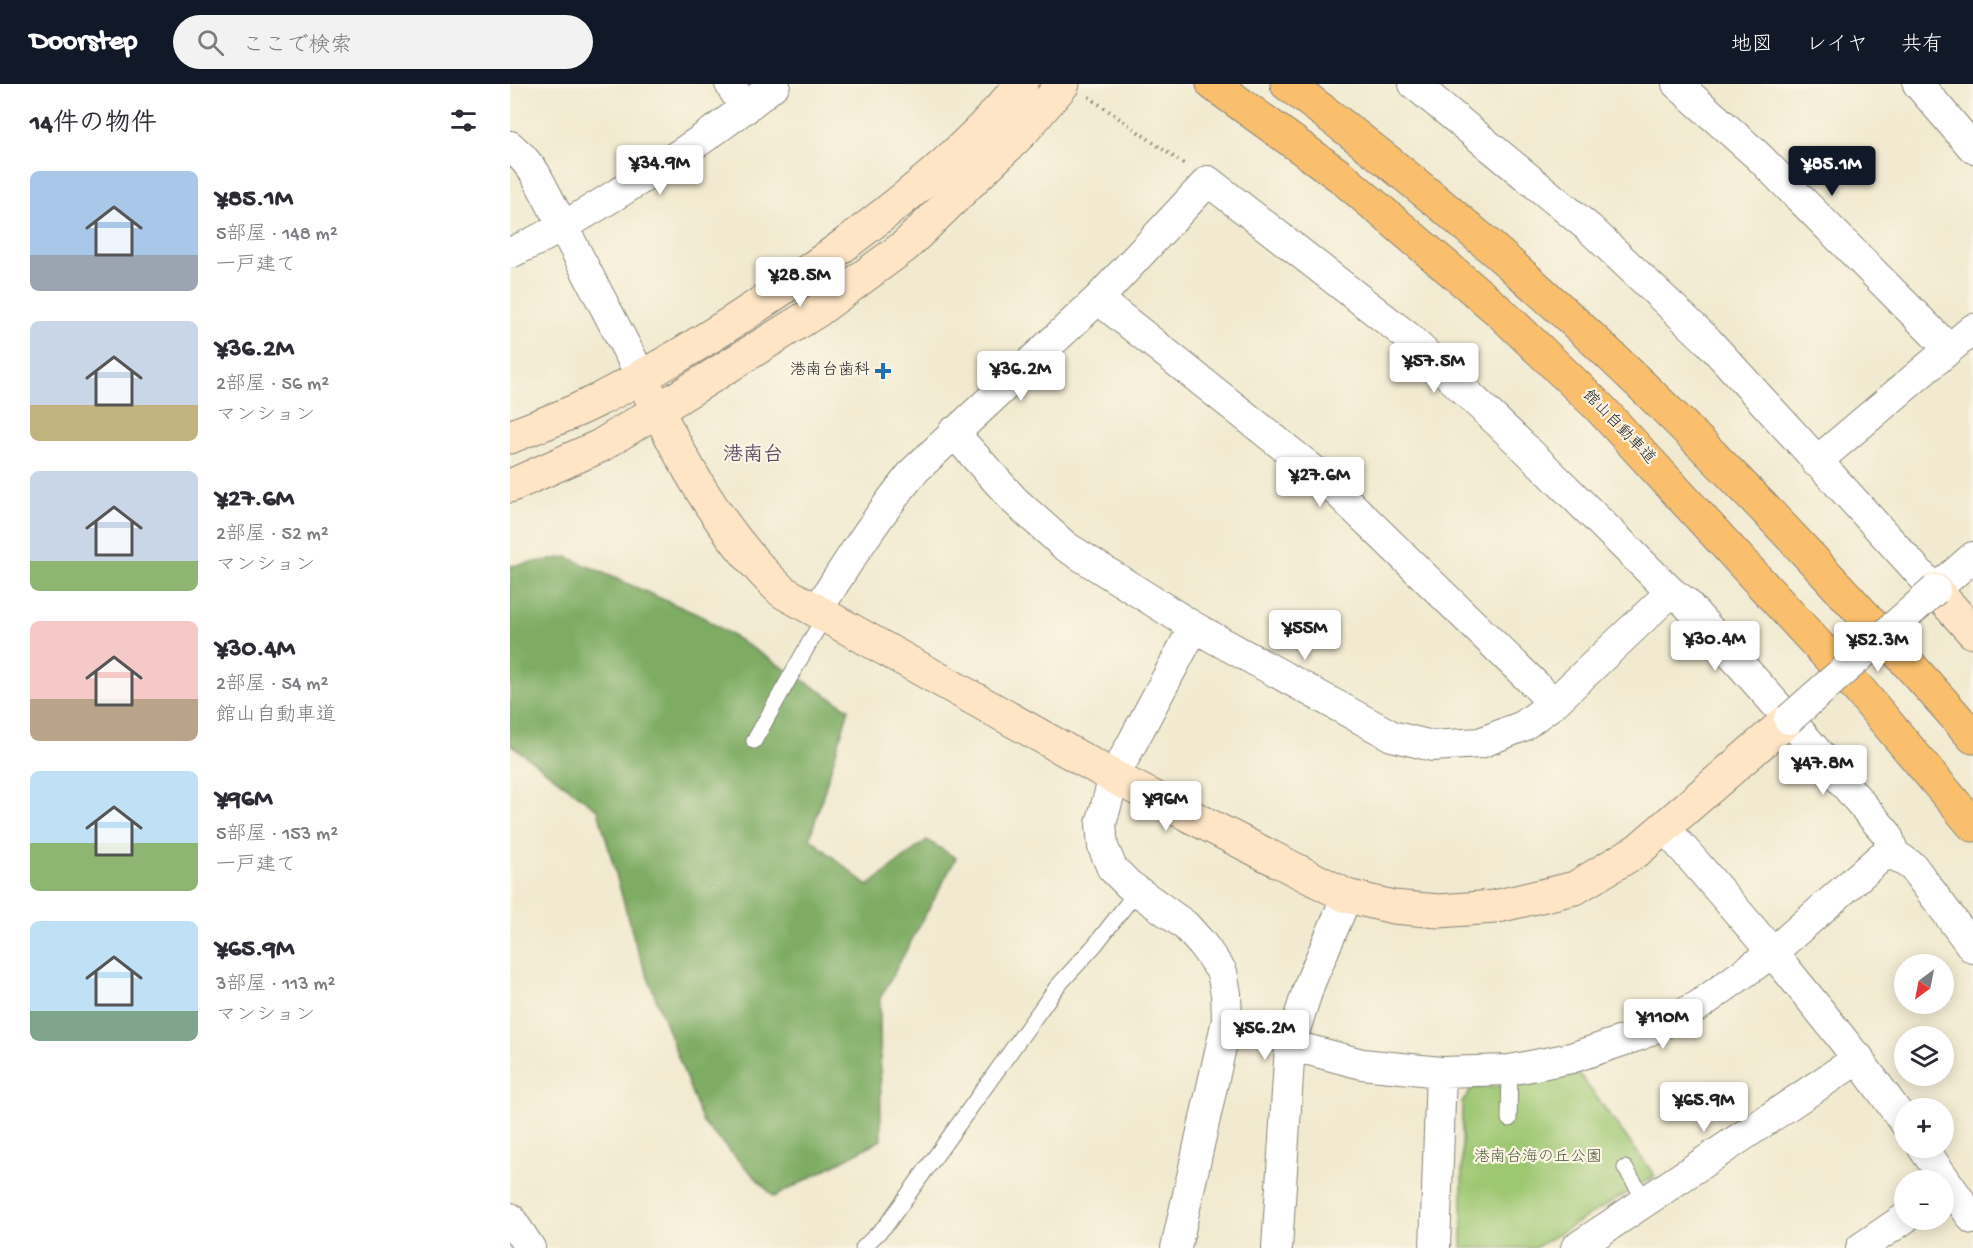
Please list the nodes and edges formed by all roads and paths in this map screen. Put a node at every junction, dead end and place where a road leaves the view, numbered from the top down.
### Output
1 (730, 84) edge
2 (775, 84) edge
3 (1021, 84) edge
4 (1213, 84) edge
5 (1287, 84) edge
6 (1414, 84) edge
7 (1677, 84) edge
8 (1918, 84) edge
9 (1073, 88) edge
10 (745, 109) junction
11 (510, 146) edge
12 (1973, 148) edge
13 (1208, 181) junction
14 (565, 226) junction
15 (510, 253) edge
16 (1098, 299) junction
17 (1973, 329) edge
18 (1949, 349) junction
19 (641, 376) junction
20 (658, 411) junction
21 (953, 432) junction
22 (510, 437) edge
23 (1816, 462) junction
24 (510, 486) edge
25 (1973, 558) edge
26 (1935, 590) junction
27 (1671, 592) junction
28 (821, 613) junction
29 (1194, 627) junction
30 (1973, 632) edge
31 (1554, 703) junction
32 (1789, 719) junction
33 (1973, 737) edge
34 (754, 741) dead end
35 (1114, 777) junction
36 (1973, 825) edge
37 (1665, 828) junction
38 (1894, 854) junction
39 (1137, 891) junction
40 (1347, 896) junction
41 (1973, 948) edge
42 (1773, 952) junction
43 (1290, 1045) junction
44 (1860, 1058) junction
45 (1510, 1070) junction
46 (1441, 1072) junction
47 (1894, 1107) edge
48 (1509, 1119) dead end
49 (1625, 1168) dead end
50 (1954, 1197) edge
51 (1646, 1201) junction
52 (510, 1218) edge
53 (1973, 1219) edge
54 (1894, 1226) edge
55 (530, 1248) edge
56 (863, 1248) edge
57 (1176, 1248) edge
58 (1277, 1248) edge
59 (1435, 1248) edge
60 (1576, 1248) edge
61 (1861, 1248) edge

1 - 10 street
2 - 10 street
3 - 19 street
4 - 36 highway, 館山自動車道
5 - 33 highway
6 - 23 street
7 - 18 street
8 - 12 street
9 - 13 path
9 - 20 street
10 - 14 street
11 - 14 street
13 - 16 street
13 - 27 street
14 - 15 street
14 - 19 street
16 - 21 street
16 - 31 street
17 - 18 street
18 - 23 street
19 - 20 street
19 - 22 street
20 - 24 street
20 - 28 street
21 - 28 street
21 - 29 street
23 - 26 street
25 - 26 street
26 - 30 street
26 - 32 street, bridge
27 - 31 street
27 - 32 street
28 - 34 lane
28 - 35 street
29 - 31 street
29 - 35 street
32 - 37 street
32 - 38 street
35 - 39 street
35 - 40 street
37 - 40 street
37 - 42 street
38 - 41 street
38 - 42 street
39 - 56 lane
39 - 57 street
40 - 43 street
42 - 44 street
42 - 45 street
43 - 46 street
43 - 58 street
44 - 47 street
44 - 51 street
45 - 46 street
45 - 48 lane
46 - 59 street
49 - 51 lane
50 - 53 street
51 - 60 street
52 - 55 street
54 - 61 street

